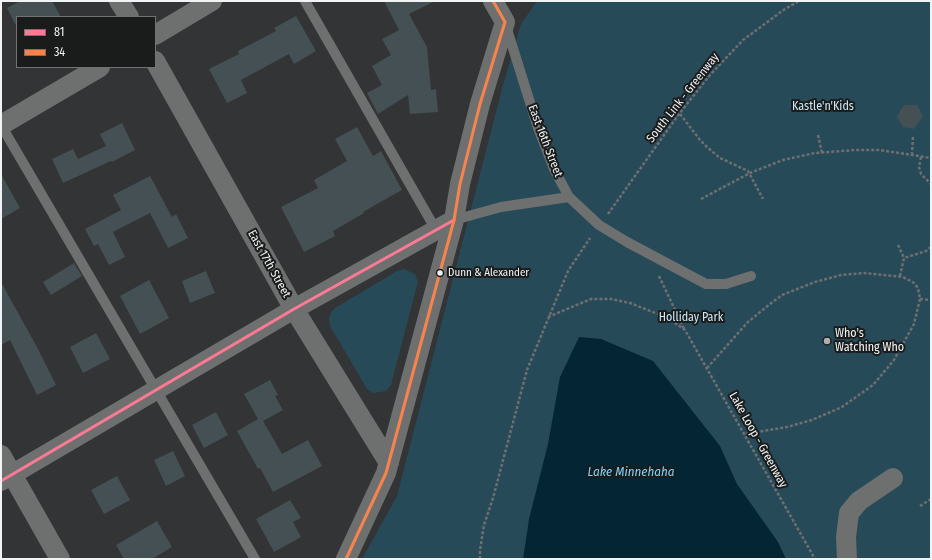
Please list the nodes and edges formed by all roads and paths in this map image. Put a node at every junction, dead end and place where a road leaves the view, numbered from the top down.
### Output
1 (119, 1) edge
2 (212, 1) edge
3 (305, 1) edge
4 (493, 1) edge
5 (799, 1) edge
6 (128, 16) edge
7 (505, 22) junction
8 (156, 34) edge
9 (156, 63) edge
10 (98, 68) edge
11 (679, 114) junction
12 (1, 125) edge
13 (818, 135) dead end
14 (913, 136) dead end
15 (822, 153) junction
16 (912, 155) junction
17 (921, 157) junction
18 (931, 158) edge
19 (750, 173) junction
20 (931, 184) edge
21 (569, 197) junction
22 (701, 199) dead end
23 (763, 200) dead end
24 (454, 220) junction
25 (599, 225) junction
26 (436, 230) junction
27 (898, 244) dead end
28 (931, 247) edge
29 (904, 258) junction
30 (750, 276) dead end
31 (900, 276) junction
32 (659, 277) dead end
33 (920, 299) junction
34 (931, 300) edge
35 (294, 309) junction
36 (548, 318) junction
37 (685, 330) junction
38 (707, 368) junction
39 (156, 389) junction
40 (745, 434) junction
41 (1, 456) edge
42 (389, 464) junction
43 (6, 477) edge
44 (893, 478) dead end
45 (931, 499) edge
46 (920, 506) dead end
47 (60, 559) edge
48 (255, 559) edge
49 (346, 559) edge
50 (480, 559) edge
51 (814, 559) edge
52 (847, 559) edge

1 - 6 street
2 - 8 street
3 - 26 lane
4 - 7 street, East 16th Street
5 - 11 path, South Link - Greenway
7 - 21 lane, East 16th Street
7 - 24 street
9 - 35 street, East 17th Street
10 - 12 street
11 - 19 path
11 - 25 path, South Link - Greenway
12 - 39 lane
13 - 15 path
14 - 16 path
15 - 16 path
15 - 19 path
16 - 17 path
17 - 18 path
17 - 20 path
19 - 22 path
19 - 23 path
21 - 24 lane
21 - 25 lane, East 16th Street
24 - 26 street
24 - 42 street
25 - 30 lane, East 16th Street
25 - 36 path
26 - 35 street
27 - 29 path
28 - 29 path
29 - 31 path
31 - 33 path
31 - 38 path
32 - 37 path, Lake Loop - Greenway
33 - 34 path
33 - 40 path
35 - 39 street
35 - 42 street, East 17th Street
36 - 37 path, Lake Loop - Greenway
36 - 50 path
37 - 38 path, Lake Loop - Greenway
38 - 40 path, Lake Loop - Greenway
39 - 43 street
39 - 48 lane
40 - 51 path, Lake Loop - Greenway
41 - 43 street
42 - 49 street
43 - 47 street
44 - 52 street
45 - 46 path

